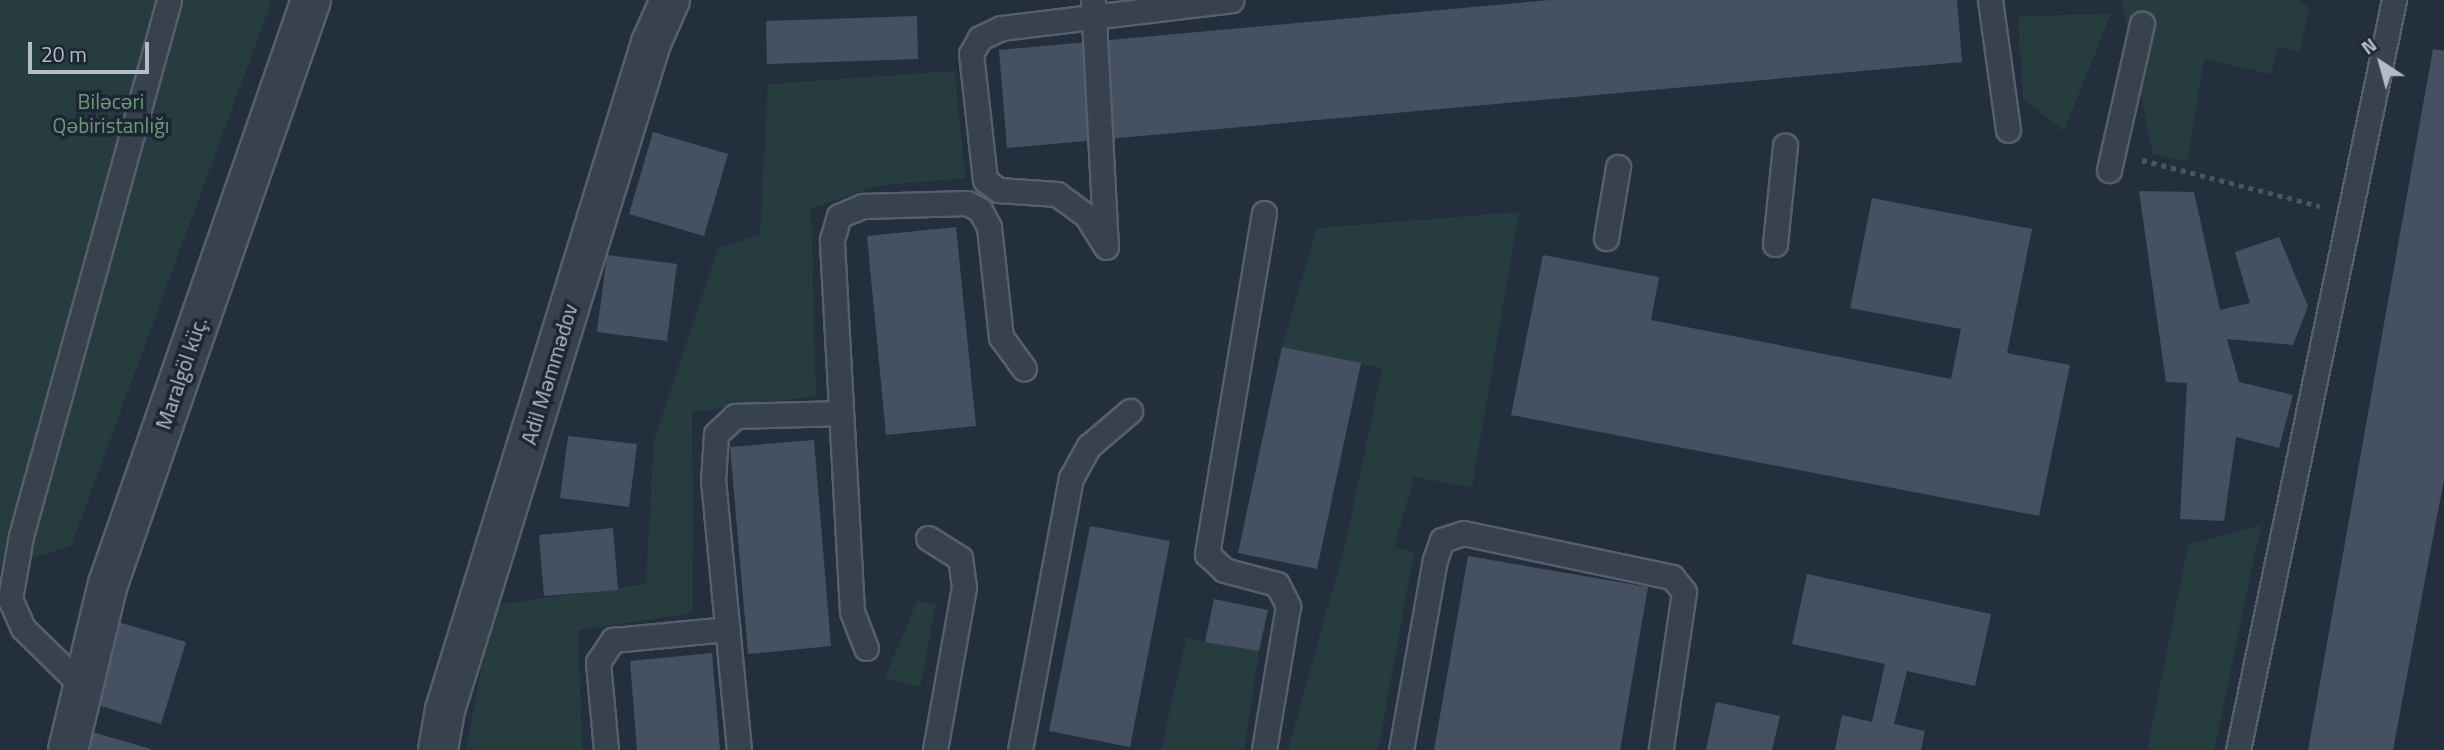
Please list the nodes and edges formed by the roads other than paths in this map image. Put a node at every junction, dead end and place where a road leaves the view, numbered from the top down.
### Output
1 (169, 0) edge
2 (311, 0) edge
3 (670, 0) edge
4 (1231, 0) edge
5 (1990, 0) edge
6 (2394, 0) edge
7 (1094, 8) edge
8 (2142, 24) dead end
9 (2008, 130) dead end
10 (1784, 146) dead end
11 (2112, 161) road end
12 (1618, 167) dead end
13 (1264, 213) dead end
14 (1606, 238) dead end
15 (1775, 244) dead end
16 (1024, 369) dead end
17 (1130, 411) dead end
18 (841, 413) junction
19 (928, 538) dead end
20 (727, 629) junction
21 (866, 648) dead end
22 (83, 687) junction
23 (1661, 748) dead end
24 (68, 750) edge
25 (438, 750) edge
26 (606, 750) edge
27 (739, 750) edge
28 (935, 750) edge
29 (1020, 750) edge
30 (1264, 750) edge
31 (1401, 750) edge
32 (2238, 750) edge

1 - 22 lane
2 - 22 street, Maralgöl küç.
3 - 25 street, Adil Məmmədov
4 - 7 lane
5 - 9 lane
6 - 32 lane
7 - 7 lane
8 - 11 lane
10 - 15 lane
12 - 14 lane
13 - 30 lane
16 - 18 lane
17 - 29 lane
18 - 20 lane
18 - 21 lane
19 - 28 lane
20 - 26 lane
20 - 27 lane
22 - 24 street, Maralgöl küç.
23 - 31 lane

